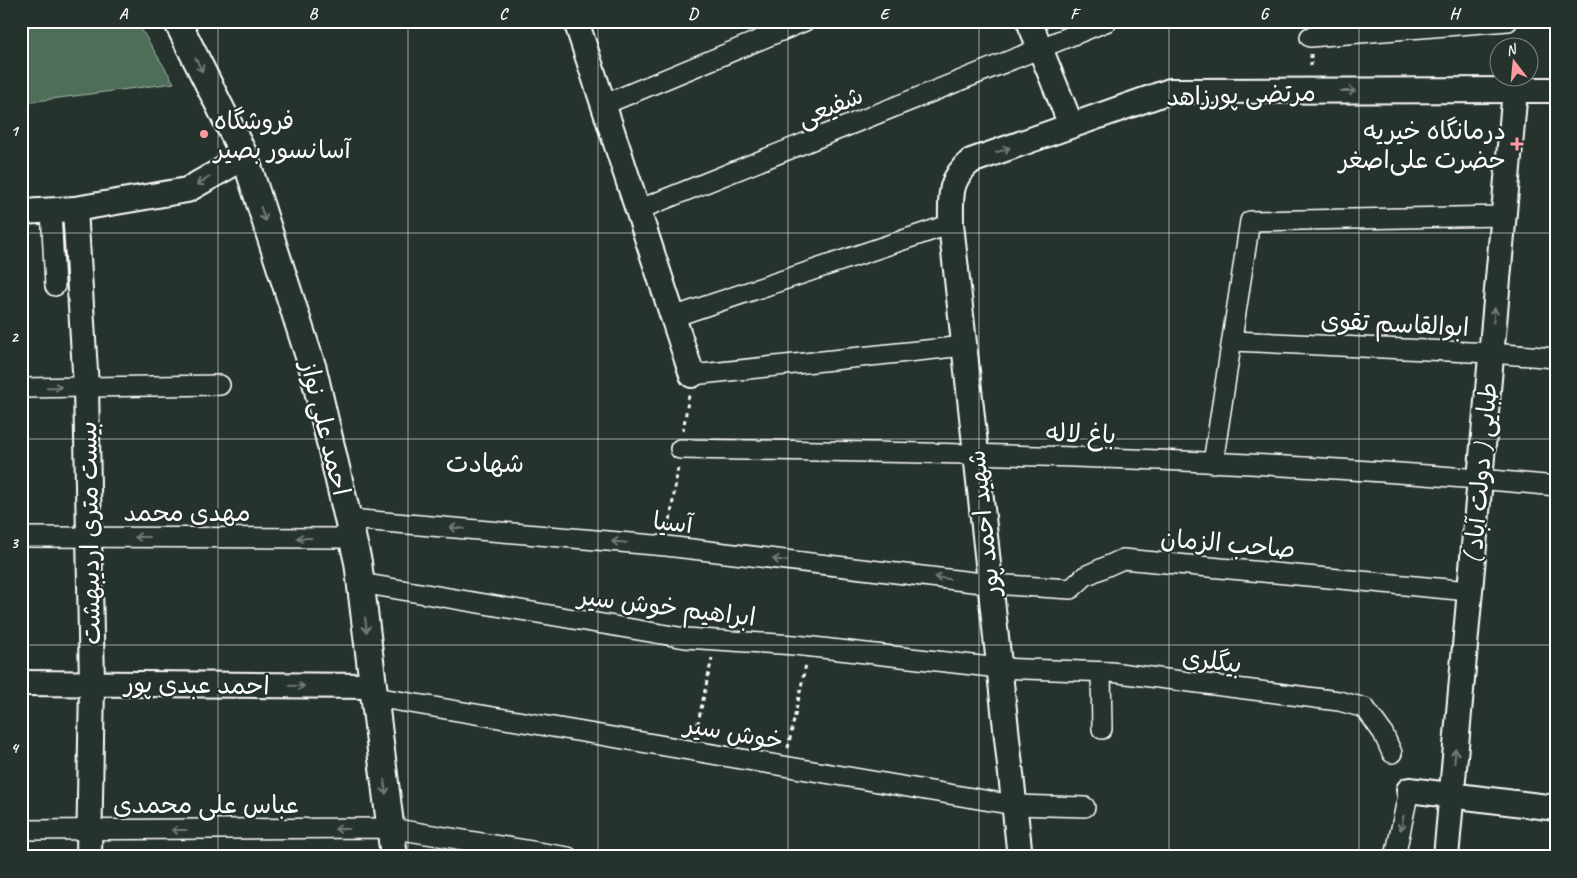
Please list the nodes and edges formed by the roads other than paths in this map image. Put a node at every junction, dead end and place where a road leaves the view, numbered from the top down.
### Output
1 (576, 21) edge
2 (805, 21) edge
3 (1029, 21) edge
4 (1108, 21) edge
5 (1408, 21) edge
6 (1508, 21) edge
7 (178, 22) edge
8 (1382, 31) junction
9 (1310, 38) road end
10 (1040, 48) junction
11 (1515, 90) junction
12 (1556, 90) edge
13 (603, 105) junction
14 (1071, 125) junction
15 (245, 157) junction
16 (951, 188) joint
17 (75, 209) junction
18 (51, 210) junction
19 (638, 210) junction
20 (21, 212) edge
21 (1504, 216) junction
22 (951, 224) junction
23 (55, 286) dead end
24 (672, 317) junction
25 (1233, 341) junction
26 (964, 346) junction
27 (1491, 353) junction
28 (1556, 358) edge
29 (692, 375) joint
30 (220, 385) dead end
31 (86, 387) junction
32 (21, 388) edge
33 (680, 449) dead end
34 (976, 453) junction
35 (1213, 463) junction
36 (1479, 479) junction
37 (1556, 486) edge
38 (351, 528) junction
39 (21, 537) edge
40 (89, 537) junction
41 (361, 583) junction
42 (990, 584) junction
43 (1469, 591) junction
44 (999, 668) junction
45 (1101, 672) junction
46 (21, 683) edge
47 (92, 683) junction
48 (374, 692) junction
49 (1102, 729) dead end
50 (1392, 753) dead end
51 (1409, 790) joint
52 (1452, 796) junction
53 (1014, 805) junction
54 (1085, 807) dead end
55 (1556, 808) edge
56 (390, 828) junction
57 (21, 830) edge
58 (90, 830) junction
59 (89, 857) edge
60 (394, 857) edge
61 (568, 857) edge
62 (1020, 857) edge
63 (1395, 857) edge
64 (1446, 857) edge

1 - 13 street
2 - 13 street
3 - 10 street
4 - 10 street, شفیعی
5 - 8 street
6 - 8 street
7 -> 15 main road, احمد علی نواز
8 - 9 street
10 - 14 street
10 - 19 street, شفیعی
11 - 12 street, مرتضی پورزاهد
14 -> 11 street, مرتضی پورزاهد
11 - 21 street, طبایی ( دولت آباد )
13 - 19 street
16 -> 14 street, مرتضی پورزاهد
15 -> 17 street
15 -> 38 main road, احمد علی نواز
16 - 22 street, شهید احمد پور
17 - 18 street
17 - 31 street, بیست متری اردیبهشت
18 - 20 street
18 - 23 street
19 - 24 street
21 - 25 street
27 -> 21 street, طبایی ( دولت آباد )
22 - 24 street
22 - 26 street, شهید احمد پور
24 - 29 street
25 - 27 street, ابوالقاسم تقوی
25 - 35 street
26 - 29 street
26 - 34 street, شهید احمد پور
27 - 28 street, ابوالقاسم تقوی
27 - 36 street, طبایی ( دولت آباد )
30 - 31 street
32 -> 31 street
31 - 40 street, بیست متری اردیبهشت
33 - 34 street, باغ لاله
34 - 35 street, باغ لاله
34 - 42 street, شهید احمد پور
35 - 36 street, باغ لاله
36 - 37 street, باغ لاله
36 - 43 street, طبایی ( دولت آباد )
38 -> 40 street, مهدی محمد
38 - 41 main road, احمد علی نواز
42 -> 38 street, آسیا
39 - 40 street, مهدی محمد
40 - 47 street, بیست متری اردیبهشت
41 - 44 street, ابراهیم خوش سیر
41 -> 48 main road, احمد علی نواز
42 - 43 street, صاحب الزمان
42 - 44 street, شهید احمد پور
52 -> 43 street, طبایی ( دولت آباد )
44 - 45 street, بیگلری
44 - 53 street, شهید احمد پور
45 - 49 street
45 - 50 street, بیگلری
46 - 47 street, احمد عبدی پور
47 -> 48 street, احمد عبدی پور
47 - 58 street, بیست متری اردیبهشت
48 - 53 street, خوش سیر
48 -> 56 main road, احمد علی نواز
51 - 52 street
51 -> 63 street
52 - 55 street
52 - 64 street, طبایی ( دولت آباد )
53 - 54 street, خوش سیر
53 - 62 street, شهید احمد پور
56 -> 58 street, عباس علی محمدی
56 - 60 main road, احمد علی نواز
56 - 61 street, عباس علی محمدی
57 - 58 street, عباس علی محمدی
58 - 59 street, بیست متری اردیبهشت

